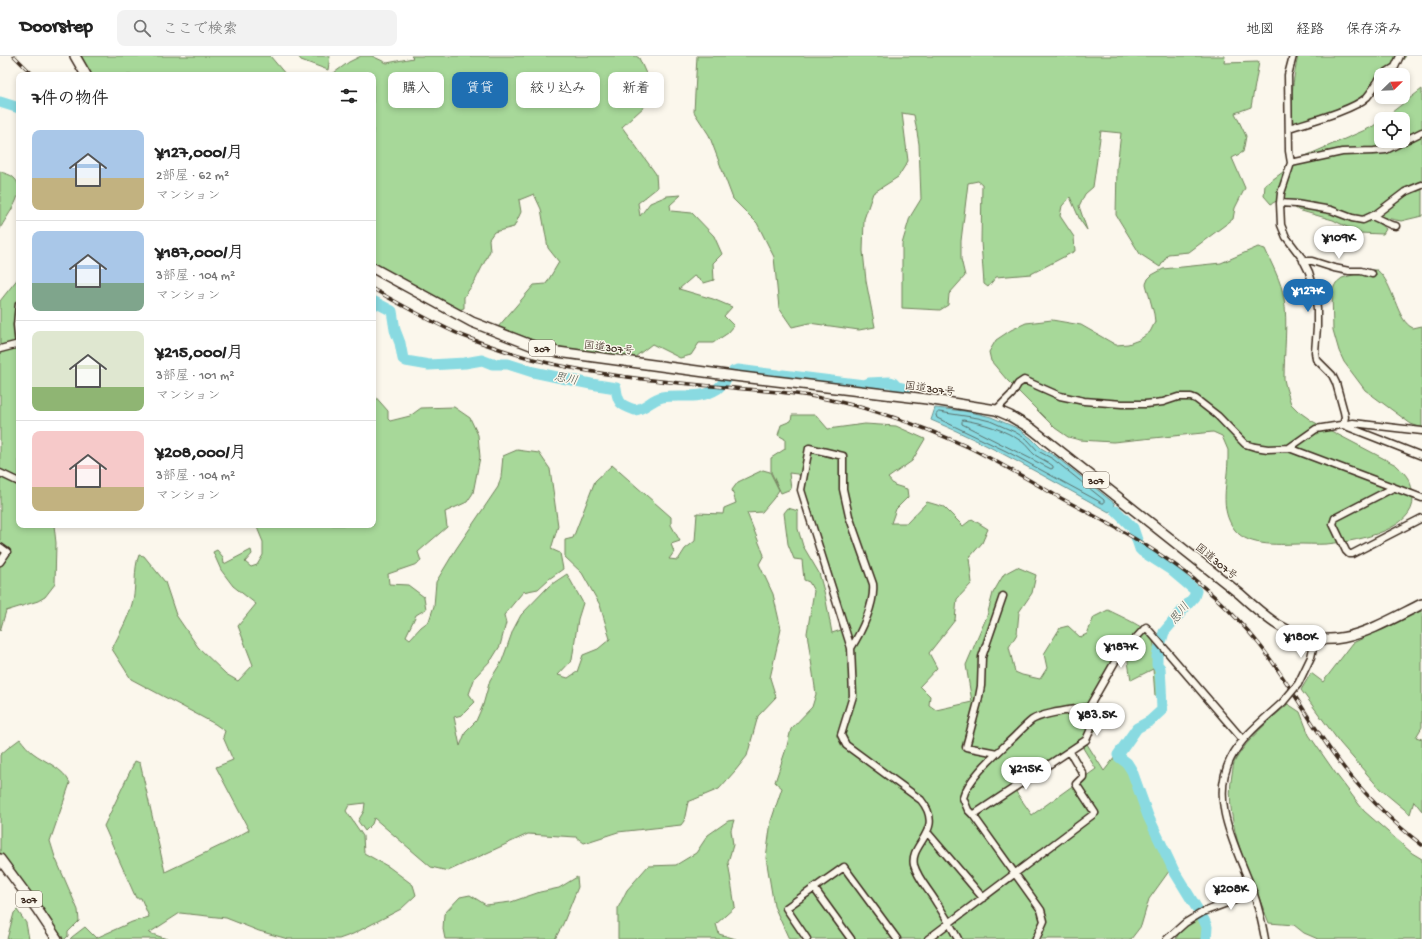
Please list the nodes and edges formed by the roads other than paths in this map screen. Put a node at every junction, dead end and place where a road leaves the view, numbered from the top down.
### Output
1 (75, 56) edge
2 (1293, 56) edge
3 (1400, 56) edge
4 (1393, 68) edge
5 (84, 72) edge
6 (1374, 87) edge
7 (1289, 128) junction
8 (1422, 132) edge
9 (1291, 163) junction
10 (1422, 185) edge
11 (1280, 203) junction
12 (1372, 216) junction
13 (1396, 226) dead end
14 (1303, 261) junction
15 (376, 270) edge
16 (1372, 274) dead end
17 (16, 346) edge
18 (0, 349) edge
19 (996, 410) junction
20 (1343, 425) junction
21 (1422, 431) edge
22 (1289, 448) junction
23 (1422, 456) edge
24 (0, 473) edge
25 (16, 481) edge
26 (1393, 488) junction
27 (1422, 498) edge
28 (1422, 518) edge
29 (0, 547) edge
30 (0, 562) edge
31 (1003, 596) dead end
32 (1422, 604) edge
33 (1315, 639) junction
34 (851, 648) junction
35 (1089, 707) junction
36 (1243, 740) junction
37 (1070, 752) junction
38 (997, 753) junction
39 (973, 815) junction
40 (927, 832) junction
41 (0, 859) edge
42 (1015, 874) junction
43 (814, 888) junction
44 (1254, 893) junction
45 (983, 898) junction
46 (949, 923) junction
47 (57, 939) edge
48 (807, 939) edge
49 (851, 939) edge
50 (897, 939) edge
51 (928, 939) edge
52 (958, 939) edge
53 (1036, 939) edge
54 (1167, 939) edge
55 (1265, 939) edge

1 - 5 highway
2 - 7 street
3 - 4 street
6 - 7 street
7 - 9 street
8 - 9 street
9 - 11 street
10 - 12 street
11 - 12 street
11 - 14 street
12 - 13 street
14 - 16 street
14 - 20 street
15 - 19 highway, 国道307号 / 307
17 - 18 street
19 - 22 street
19 - 33 highway, 国道307号 / 307
20 - 21 street
20 - 22 street
20 - 23 street
22 - 26 street
24 - 25 street
26 - 27 street
26 - 28 street
29 - 30 street
31 - 38 street
32 - 33 highway, 国道307号 / 307
33 - 36 street, bridge
34 - 34 street
34 - 40 street
35 - 36 street
35 - 37 street
35 - 38 street
36 - 44 street
37 - 39 street
37 - 42 street
38 - 39 street
39 - 42 street
40 - 45 street
40 - 46 street
41 - 47 highway, 307
42 - 45 street
42 - 53 street
43 - 48 street
43 - 49 street
43 - 50 street
44 - 54 street
44 - 55 street
45 - 46 street
46 - 51 street
46 - 52 street

